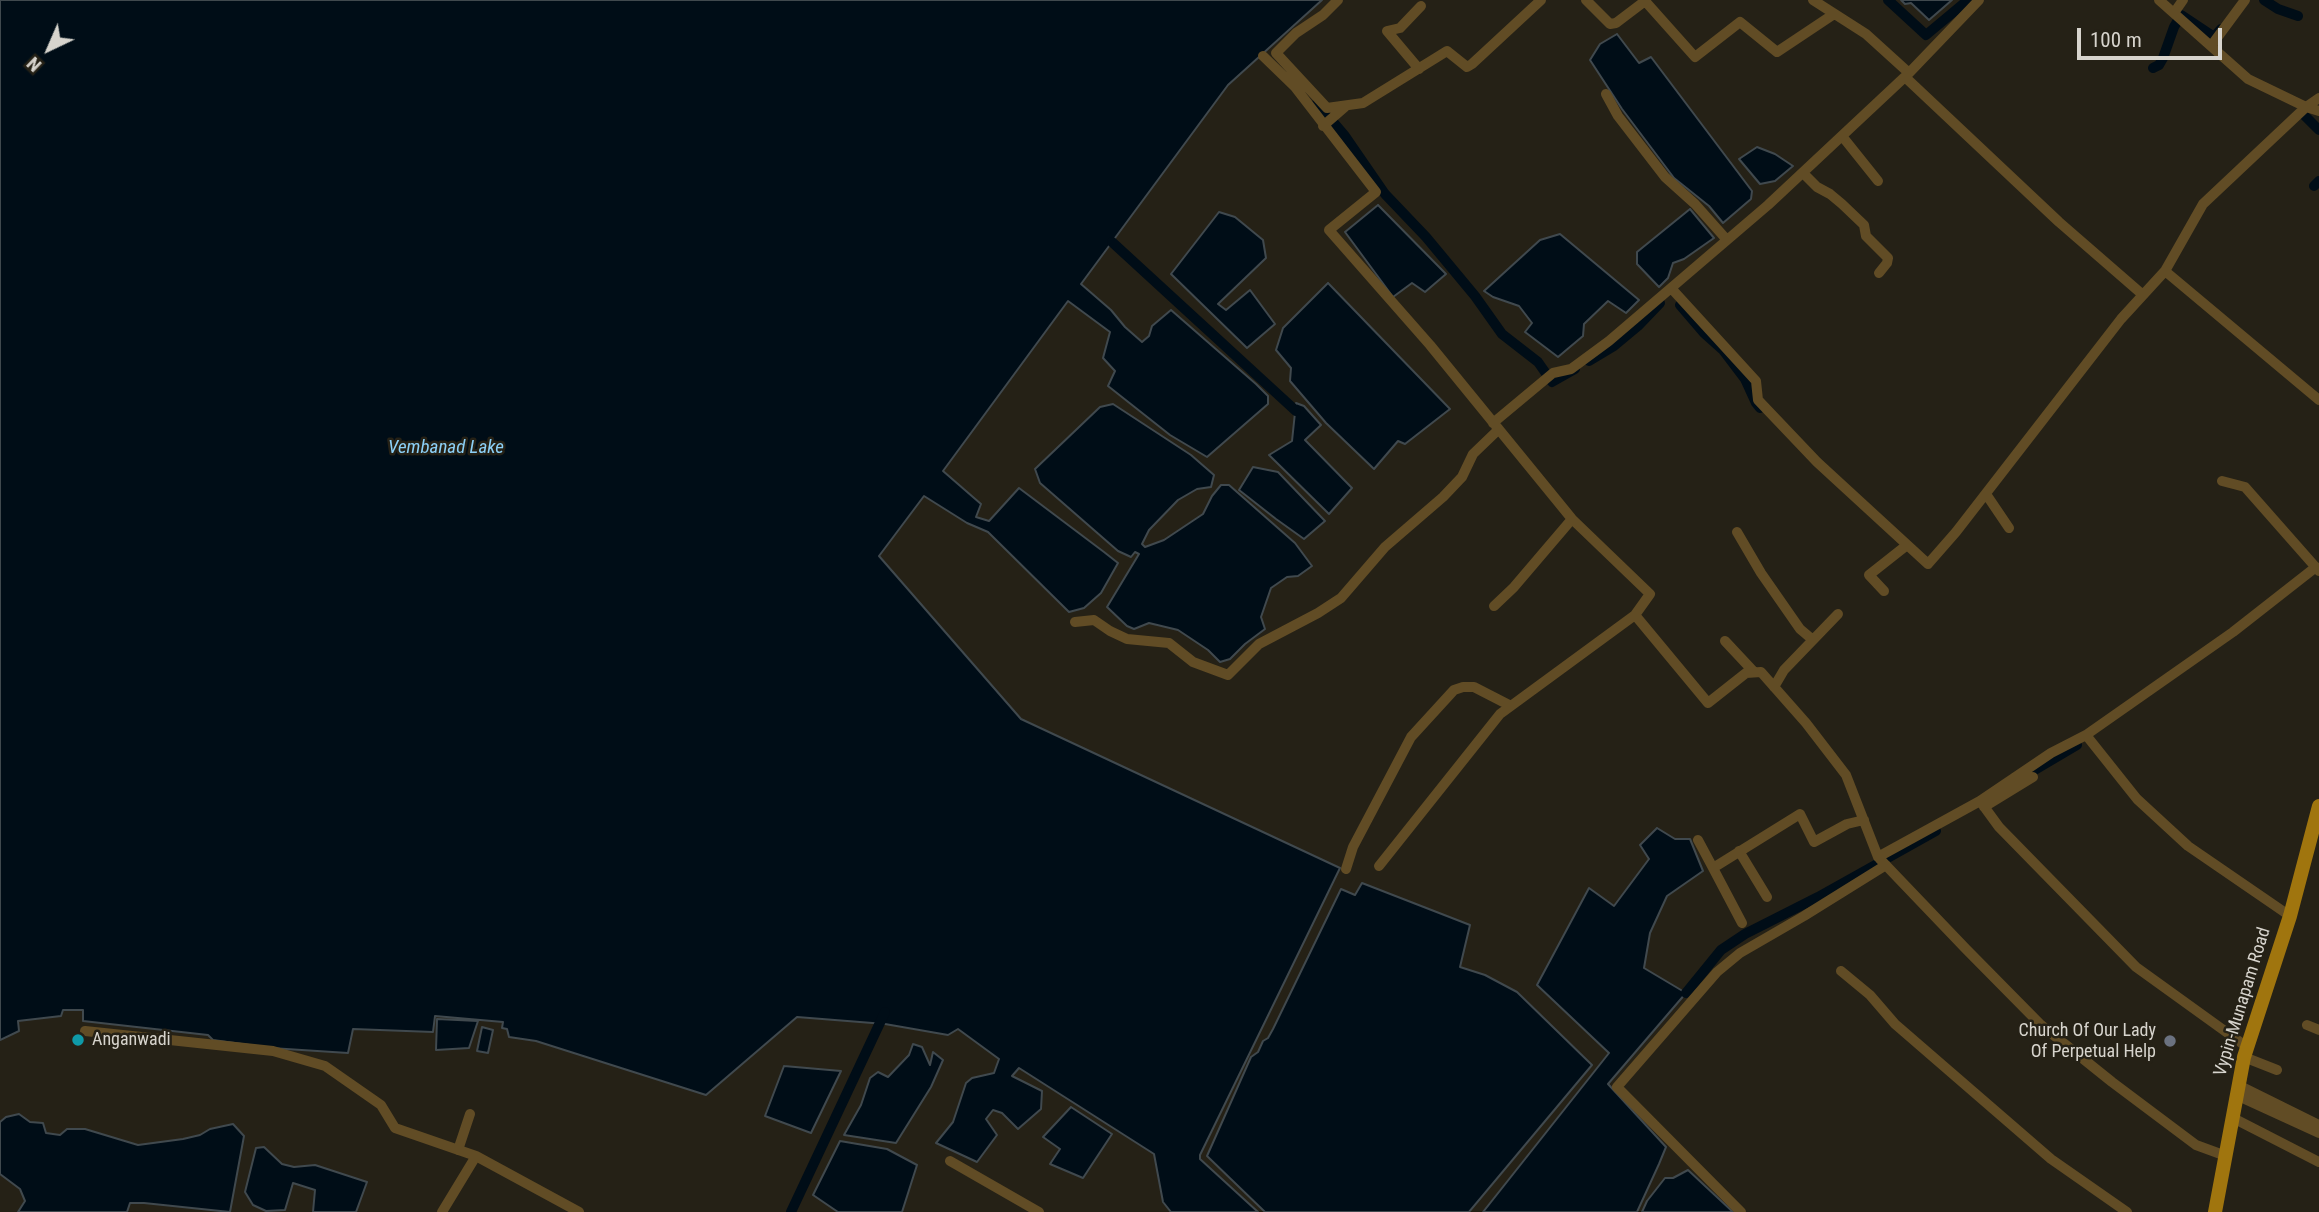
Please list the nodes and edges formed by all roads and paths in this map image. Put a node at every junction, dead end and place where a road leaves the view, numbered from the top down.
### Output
1 (1338, 0) edge
2 (1541, 0) edge
3 (1586, 0) edge
4 (1813, 0) edge
5 (1979, 0) edge
6 (2159, 0) edge
7 (2183, 0) edge
8 (2245, 0) edge
9 (1421, 6) dead end
10 (1834, 13) junction
11 (2178, 17) junction
12 (2211, 46) junction
13 (1263, 56) dead end
14 (1419, 69) junction
15 (1907, 75) junction
16 (1606, 94) dead end
17 (2319, 97) edge
18 (1346, 106) junction
19 (2306, 107) junction
20 (2319, 111) edge
21 (1324, 125) junction
22 (1842, 136) junction
23 (1802, 173) junction
24 (1878, 181) dead end
25 (1727, 240) junction
26 (2165, 271) junction
27 (1879, 273) dead end
28 (1671, 288) junction
29 (2143, 295) junction
30 (2319, 400) edge
31 (1496, 426) junction
32 (2222, 481) dead end
33 (1986, 494) junction
34 (1572, 519) junction
35 (2009, 528) dead end
36 (1737, 532) dead end
37 (1907, 545) junction
38 (2317, 569) edge
39 (1884, 591) dead end
40 (1494, 606) dead end
41 (1635, 614) junction
42 (1838, 614) dead end
43 (1075, 622) dead end
44 (1813, 640) junction
45 (1725, 641) dead end
46 (1754, 672) junction
47 (1774, 687) junction
48 (1511, 706) junction
49 (2086, 735) junction
50 (2033, 777) dead end
51 (1982, 804) junction
52 (2319, 806) edge
53 (1864, 820) junction
54 (2315, 836) edge
55 (1698, 840) dead end
56 (1739, 851) junction
57 (1882, 861) junction
58 (1379, 866) dead end
59 (1713, 868) junction
60 (1346, 869) dead end
61 (1767, 897) dead end
62 (2290, 916) junction
63 (1742, 923) dead end
64 (1841, 971) dead end
65 (2307, 1025) dead end
66 (2319, 1030) edge
67 (85, 1031) dead end
68 (2246, 1052) junction
69 (2277, 1070) dead end
70 (2237, 1090) junction
71 (470, 1114) dead end
72 (2233, 1118) junction
73 (2319, 1125) edge
74 (2319, 1133) edge
75 (458, 1150) junction
76 (476, 1156) junction
77 (2225, 1156) junction
78 (950, 1161) dead end
79 (2319, 1162) edge
80 (442, 1212) edge
81 (579, 1212) edge
82 (1038, 1212) edge
83 (1741, 1212) edge
84 (2127, 1212) edge
85 (2215, 1212) edge

1 - 18 street
2 - 14 street
3 - 10 street
4 - 10 street
5 - 15 street
6 - 11 street
7 - 11 street
8 - 12 street
9 - 14 street
10 - 15 street
11 - 12 street
12 - 19 street
13 - 21 street
14 - 18 street
15 - 22 street
15 - 29 street
16 - 25 street
17 - 19 street
18 - 21 street
19 - 20 street
19 - 26 street
21 - 31 street
22 - 23 street
22 - 24 street
23 - 25 street
23 - 27 street
25 - 28 street
26 - 29 street
26 - 30 street
28 - 31 street
28 - 37 street
29 - 33 street
31 - 34 street
31 - 43 street
32 - 38 street
33 - 35 street
33 - 37 street
34 - 40 street
34 - 41 street
36 - 44 street
37 - 39 street
38 - 49 street
41 - 46 street
41 - 48 street
42 - 44 street
44 - 47 street
45 - 46 street
46 - 47 street
47 - 53 street
48 - 58 street
48 - 60 street
49 - 51 street
49 - 62 street
50 - 51 street
51 - 57 street
51 - 68 street
52 - 54 main road, Vypin-Munapam Road
53 - 56 street
53 - 57 street
54 - 62 main road, Vypin-Munapam Road
55 - 59 street
56 - 59 street
56 - 61 street
57 - 77 street
57 - 83 street
59 - 63 street
62 - 68 main road, Vypin-Munapam Road
64 - 84 street
65 - 66 street
67 - 75 street
68 - 69 street
68 - 70 main road, Vypin-Munapam Road
70 - 72 main road, Vypin-Munapam Road
70 - 73 street
70 - 74 street
71 - 75 street
72 - 77 main road, Vypin-Munapam Road
72 - 79 street
75 - 76 street
76 - 80 street
76 - 81 street
77 - 85 main road, Vypin-Munapam Road
78 - 82 street

